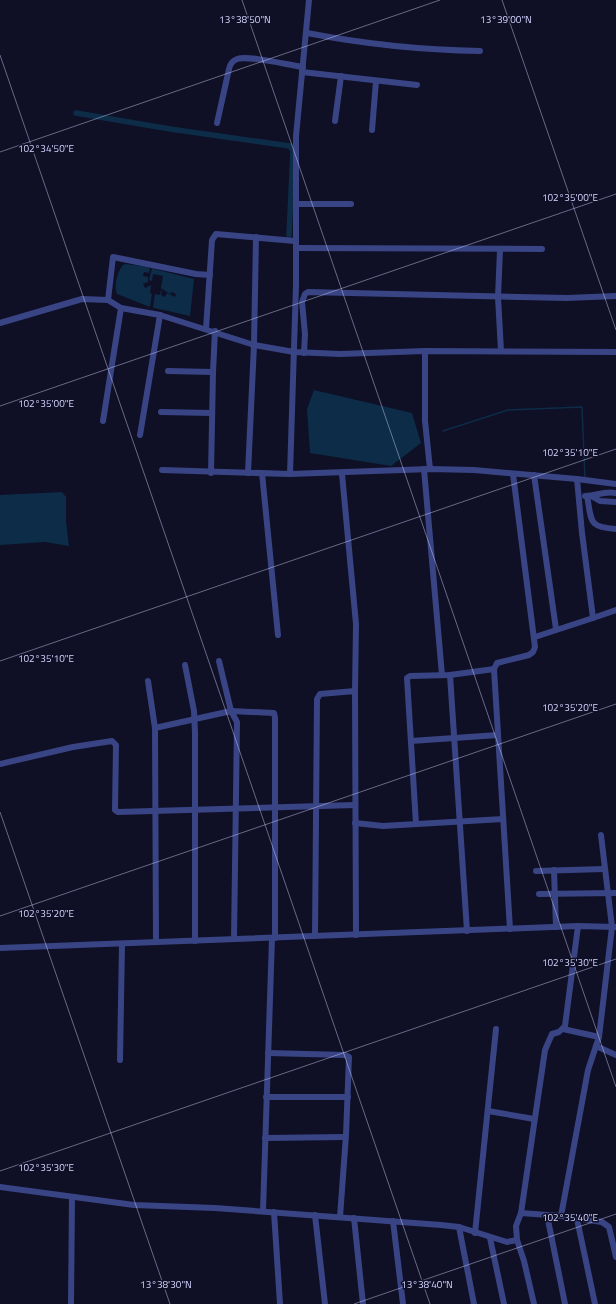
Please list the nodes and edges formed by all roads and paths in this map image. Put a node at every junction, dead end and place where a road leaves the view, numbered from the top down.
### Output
1 (309, 0) edge
2 (307, 34) junction
3 (480, 50) dead end
4 (303, 69) junction
5 (341, 76) junction
6 (376, 81) junction
7 (417, 85) dead end
8 (335, 121) dead end
9 (218, 123) dead end
10 (372, 130) dead end
11 (296, 204) junction
12 (351, 204) dead end
13 (256, 237) junction
14 (295, 241) junction
15 (296, 248) junction
16 (542, 249) dead end
17 (500, 250) junction
18 (210, 275) junction
19 (616, 296) edge
20 (498, 297) junction
21 (108, 300) junction
22 (121, 308) junction
23 (160, 315) junction
24 (0, 323) edge
25 (206, 329) junction
26 (215, 331) junction
27 (254, 345) junction
28 (425, 350) junction
29 (501, 351) junction
30 (294, 352) junction
31 (304, 352) junction
32 (616, 352) edge
33 (168, 371) dead end
34 (212, 372) junction
35 (161, 412) dead end
36 (212, 413) junction
37 (103, 421) dead end
38 (140, 435) dead end
39 (427, 469) junction
40 (162, 470) dead end
41 (211, 473) junction
42 (248, 473) junction
43 (262, 473) junction
44 (290, 474) junction
45 (342, 474) junction
46 (513, 474) junction
47 (534, 475) junction
48 (577, 479) junction
49 (616, 484) edge
50 (616, 492) edge
51 (579, 496) junction
52 (589, 496) junction
53 (616, 502) edge
54 (616, 530) edge
55 (616, 610) edge
56 (593, 618) junction
57 (556, 629) junction
58 (278, 635) dead end
59 (535, 637) junction
60 (219, 661) dead end
61 (185, 664) dead end
62 (494, 670) junction
63 (442, 675) junction
64 (450, 675) junction
65 (148, 681) dead end
66 (355, 691) junction
67 (231, 710) junction
68 (194, 719) junction
69 (155, 728) junction
70 (498, 735) junction
71 (454, 738) junction
72 (411, 741) junction
73 (0, 764) edge
74 (355, 805) junction
75 (315, 806) junction
76 (275, 807) junction
77 (234, 808) junction
78 (195, 810) junction
79 (155, 811) junction
80 (503, 820) junction
81 (459, 822) junction
82 (355, 823) junction
83 (416, 824) junction
84 (601, 835) dead end
85 (604, 869) junction
86 (554, 870) junction
87 (536, 871) dead end
88 (539, 894) dead end
89 (554, 894) junction
90 (607, 894) junction
91 (616, 894) edge
92 (578, 926) junction
93 (614, 927) edge
94 (556, 928) junction
95 (510, 929) junction
96 (467, 931) junction
97 (356, 935) junction
98 (315, 936) junction
99 (273, 938) junction
100 (234, 940) junction
101 (195, 941) junction
102 (156, 942) junction
103 (122, 944) junction
104 (0, 948) edge
105 (496, 1029) dead end
106 (563, 1030) junction
107 (599, 1037) junction
108 (596, 1046) junction
109 (268, 1053) junction
110 (616, 1055) edge
111 (120, 1060) dead end
112 (266, 1097) junction
113 (348, 1097) junction
114 (488, 1111) junction
115 (534, 1119) junction
116 (345, 1137) junction
117 (265, 1138) junction
118 (0, 1187) edge
119 (72, 1197) junction
120 (263, 1211) junction
121 (274, 1212) junction
122 (521, 1214) junction
123 (315, 1215) junction
124 (547, 1215) junction
125 (561, 1216) junction
126 (340, 1217) junction
127 (354, 1218) junction
128 (577, 1218) junction
129 (393, 1221) junction
130 (459, 1227) junction
131 (475, 1233) junction
132 (490, 1238) junction
133 (517, 1240) junction
134 (616, 1256) edge
135 (71, 1304) edge
136 (280, 1304) edge
137 (325, 1304) edge
138 (363, 1304) edge
139 (404, 1304) edge
140 (474, 1304) edge
141 (504, 1304) edge
142 (534, 1304) edge
143 (565, 1304) edge
144 (595, 1304) edge

1 - 2 street
2 - 3 street
2 - 4 street
4 - 5 street
4 - 9 street
4 - 11 street
5 - 6 street
5 - 8 street
6 - 7 street
6 - 10 street
11 - 12 street
11 - 14 street
13 - 14 street
13 - 18 street
13 - 27 street
14 - 15 street
15 - 17 street
15 - 30 street
16 - 17 street
17 - 20 street
18 - 21 street
18 - 25 street
19 - 20 street
20 - 29 street
20 - 31 street
21 - 22 street
21 - 24 street
22 - 23 street
22 - 37 street
23 - 25 street
23 - 38 street
25 - 26 street
26 - 27 street
26 - 34 street
27 - 30 street
27 - 42 street
28 - 29 street
28 - 31 street
28 - 39 street
29 - 32 street
30 - 31 street
30 - 44 street
33 - 34 street
34 - 36 street
35 - 36 street
36 - 41 street
39 - 45 street
39 - 46 street
39 - 63 street
40 - 41 street
41 - 42 street
42 - 43 street
43 - 44 street
43 - 58 street
44 - 45 street
45 - 66 street
46 - 47 street
46 - 59 street
47 - 48 street
47 - 57 street
48 - 49 street
48 - 51 street
50 - 52 street
51 - 52 street
51 - 56 street
52 - 53 street
52 - 54 street
55 - 56 street
56 - 57 street
57 - 59 street
59 - 62 street
60 - 67 street
61 - 68 street
62 - 64 street
62 - 70 street
63 - 64 street
63 - 72 street
64 - 71 street
65 - 69 street
66 - 74 street
66 - 75 street
67 - 68 street
67 - 76 street
67 - 77 street
68 - 69 street
68 - 78 street
69 - 79 street
70 - 71 street
70 - 80 street
71 - 72 street
71 - 81 street
72 - 83 street
73 - 79 street
74 - 75 street
74 - 82 street
75 - 76 street
75 - 98 street
76 - 77 street
76 - 99 street
77 - 78 street
77 - 100 street
78 - 79 street
78 - 101 street
79 - 102 street
80 - 81 street
80 - 95 street
81 - 83 street
81 - 96 street
82 - 83 street
82 - 97 street
84 - 85 street
85 - 86 street
85 - 90 street
86 - 87 street
86 - 89 street
88 - 89 street
89 - 90 street
89 - 94 street
90 - 91 street
90 - 93 street
92 - 93 street
92 - 94 street
92 - 106 street
93 - 107 street
94 - 95 street
95 - 96 street
96 - 97 street
97 - 98 street
98 - 99 street
99 - 100 street
99 - 109 street
100 - 101 street
101 - 102 street
102 - 103 street
103 - 104 street
103 - 111 street
105 - 114 street
106 - 107 street
106 - 115 street
107 - 108 street
108 - 110 street
108 - 125 street
109 - 112 street
109 - 113 street
112 - 113 street
112 - 117 street
113 - 116 street
114 - 115 street
114 - 131 street
115 - 122 street
116 - 117 street
116 - 126 street
117 - 120 street
118 - 119 street
119 - 120 street
119 - 135 street
120 - 121 street
121 - 123 street
121 - 136 street
122 - 124 street
122 - 133 street
123 - 126 street
123 - 137 street
124 - 125 street
124 - 143 street
125 - 128 street
126 - 127 street
127 - 129 street
127 - 138 street
128 - 134 street
128 - 144 street
129 - 130 street
129 - 139 street
130 - 131 street
130 - 140 street
131 - 132 street
132 - 133 street
132 - 141 street
133 - 142 street

